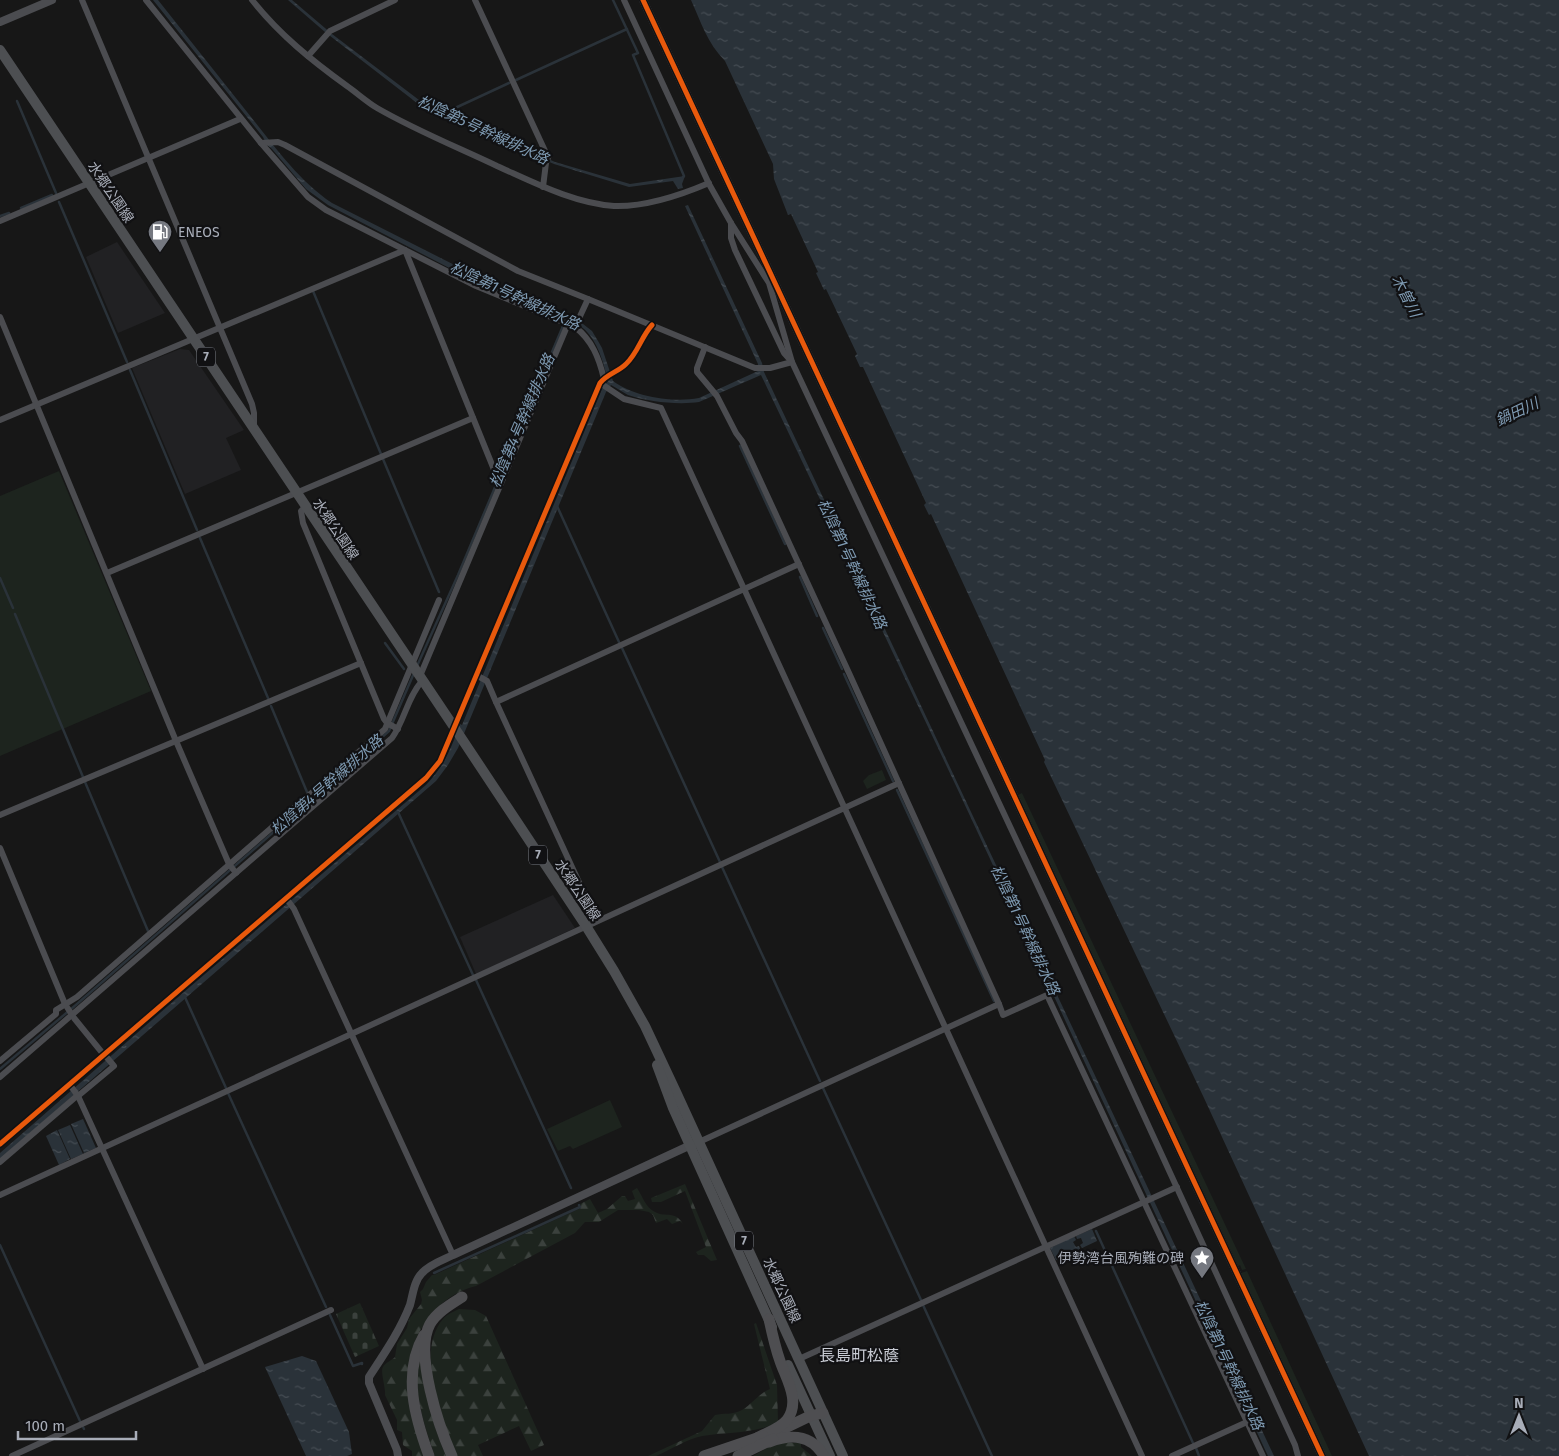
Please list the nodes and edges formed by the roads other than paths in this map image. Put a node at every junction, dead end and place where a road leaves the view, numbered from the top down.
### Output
1 (52, 0) edge
2 (82, 0) edge
3 (146, 0) edge
4 (252, 0) edge
5 (395, 0) edge
6 (475, 0) edge
7 (624, 0) edge
8 (643, 0) edge
9 (0, 22) edge
10 (0, 50) edge
11 (308, 56) junction
12 (240, 119) junction
13 (262, 143) junction
14 (149, 158) junction
15 (89, 183) junction
16 (709, 183) junction
17 (543, 187) junction
18 (0, 221) edge
19 (731, 223) junction
20 (404, 250) junction
21 (771, 282) junction
22 (588, 299) junction
23 (0, 317) edge
24 (577, 323) junction
25 (568, 324) junction
26 (652, 325) junction
27 (220, 327) junction
28 (193, 339) junction
29 (705, 347) junction
30 (792, 362) junction
31 (603, 381) junction
32 (36, 405) junction
33 (473, 418) junction
34 (0, 420) edge
35 (254, 428) junction
36 (500, 479) junction
37 (296, 493) junction
38 (305, 507) junction
39 (799, 564) junction
40 (107, 573) junction
41 (744, 589) junction
42 (439, 600) dead end
43 (361, 663) junction
44 (411, 664) junction
45 (478, 676) junction
46 (420, 678) junction
47 (496, 702) junction
48 (387, 724) junction
49 (397, 729) junction
50 (458, 733) junction
51 (176, 741) junction
52 (899, 783) junction
53 (844, 808) junction
54 (0, 815) edge
55 (0, 848) edge
56 (229, 865) junction
57 (236, 872) junction
58 (287, 899) junction
59 (589, 925) junction
60 (998, 1004) junction
61 (66, 1005) junction
62 (72, 1015) junction
63 (945, 1029) junction
64 (350, 1034) junction
65 (105, 1055) junction
66 (0, 1061) edge
67 (0, 1077) edge
68 (70, 1086) junction
69 (78, 1095) junction
70 (0, 1144) edge
71 (694, 1144) junction
72 (103, 1149) junction
73 (2, 1158) edge
74 (1177, 1187) junction
75 (0, 1195) edge
76 (1144, 1201) junction
77 (1044, 1246) junction
78 (453, 1256) junction
79 (462, 1297) dead end
80 (331, 1310) dead end
81 (768, 1319) junction
82 (430, 1325) junction
83 (799, 1359) junction
84 (203, 1369) junction
85 (823, 1413) junction
86 (811, 1418) junction
87 (1247, 1422) junction
88 (758, 1442) junction
89 (12, 1456) edge
90 (398, 1456) edge
91 (429, 1456) edge
92 (452, 1456) edge
93 (704, 1456) edge
94 (738, 1456) edge
95 (824, 1456) edge
96 (830, 1456) edge
97 (843, 1456) edge
98 (1142, 1456) edge
99 (1172, 1456) edge
100 (1263, 1456) edge
101 (1298, 1456) edge
102 (1322, 1456) edge

1 - 9 street
2 - 14 street
3 - 12 street
4 - 11 street
5 - 11 street
6 - 17 street
7 - 16 street
8 - 21 street
10 - 15 main road, 水郷公園線 / 7
11 - 17 street
12 - 13 street
12 - 14 street
13 - 20 street
13 - 22 street
14 - 15 street
14 - 27 street
15 - 18 street
15 - 28 main road, 水郷公園線 / 7
16 - 17 street
16 - 19 street
19 - 21 street
19 - 30 street
20 - 25 street
20 - 27 street
20 - 33 street
21 - 30 street
21 - 102 street
22 - 24 street
22 - 26 street
23 - 32 street
24 - 25 street
24 - 31 street
25 - 36 street
26 - 29 street
26 - 31 street
27 - 28 street
27 - 35 street
28 - 32 street
28 - 35 main road, 水郷公園線 / 7
29 - 30 street
29 - 39 street
30 - 74 street
31 - 41 street
31 - 45 street
32 - 34 street
32 - 40 street
33 - 36 street
33 - 37 street
35 - 37 main road, 水郷公園線 / 7
36 - 46 street
37 - 38 main road, 水郷公園線 / 7
37 - 40 street
38 - 43 street
38 - 44 main road, 水郷公園線 / 7
39 - 41 street
39 - 52 street
40 - 51 street
41 - 47 street
41 - 53 street
42 - 44 street
43 - 48 street
43 - 51 street
44 - 46 main road, 水郷公園線 / 7
44 - 48 street
45 - 47 street
45 - 50 street
46 - 49 street
46 - 50 main road, 水郷公園線 / 7
47 - 59 street
48 - 49 street
48 - 56 street
49 - 57 street
50 - 58 street
50 - 59 main road, 水郷公園線 / 7
51 - 54 street
51 - 56 street
52 - 53 street
52 - 60 street
53 - 59 street
53 - 63 street
55 - 61 street
56 - 57 street
56 - 61 street
57 - 62 street
58 - 64 street
58 - 65 street
59 - 64 street
59 - 71 main road, 水郷公園線 / 7
60 - 63 street
60 - 76 street
61 - 62 street
61 - 66 street
62 - 65 street
62 - 67 street
63 - 71 street
63 - 77 street
64 - 72 street
64 - 78 street
65 - 68 street
65 - 69 street
68 - 69 street
68 - 70 street
69 - 72 street
69 - 73 street
71 - 78 street
71 - 81 main road, 水郷公園線 / 7
71 - 83 main road, 水郷公園線 / 7
72 - 75 street
72 - 84 street
74 - 76 street
74 - 101 street
76 - 77 street
76 - 87 street
77 - 83 street
77 - 98 street
78 - 90 street
79 - 82 highway
80 - 84 street
81 - 86 main road, 水郷公園線 / 7
81 - 88 highway
82 - 91 highway
82 - 92 highway
83 - 85 main road, 水郷公園線 / 7
84 - 89 street
85 - 86 highway
85 - 97 main road, 水郷公園線 / 7
86 - 88 highway
86 - 96 main road, 水郷公園線 / 7
87 - 99 street
87 - 100 street
88 - 93 highway
88 - 94 highway
88 - 95 highway

